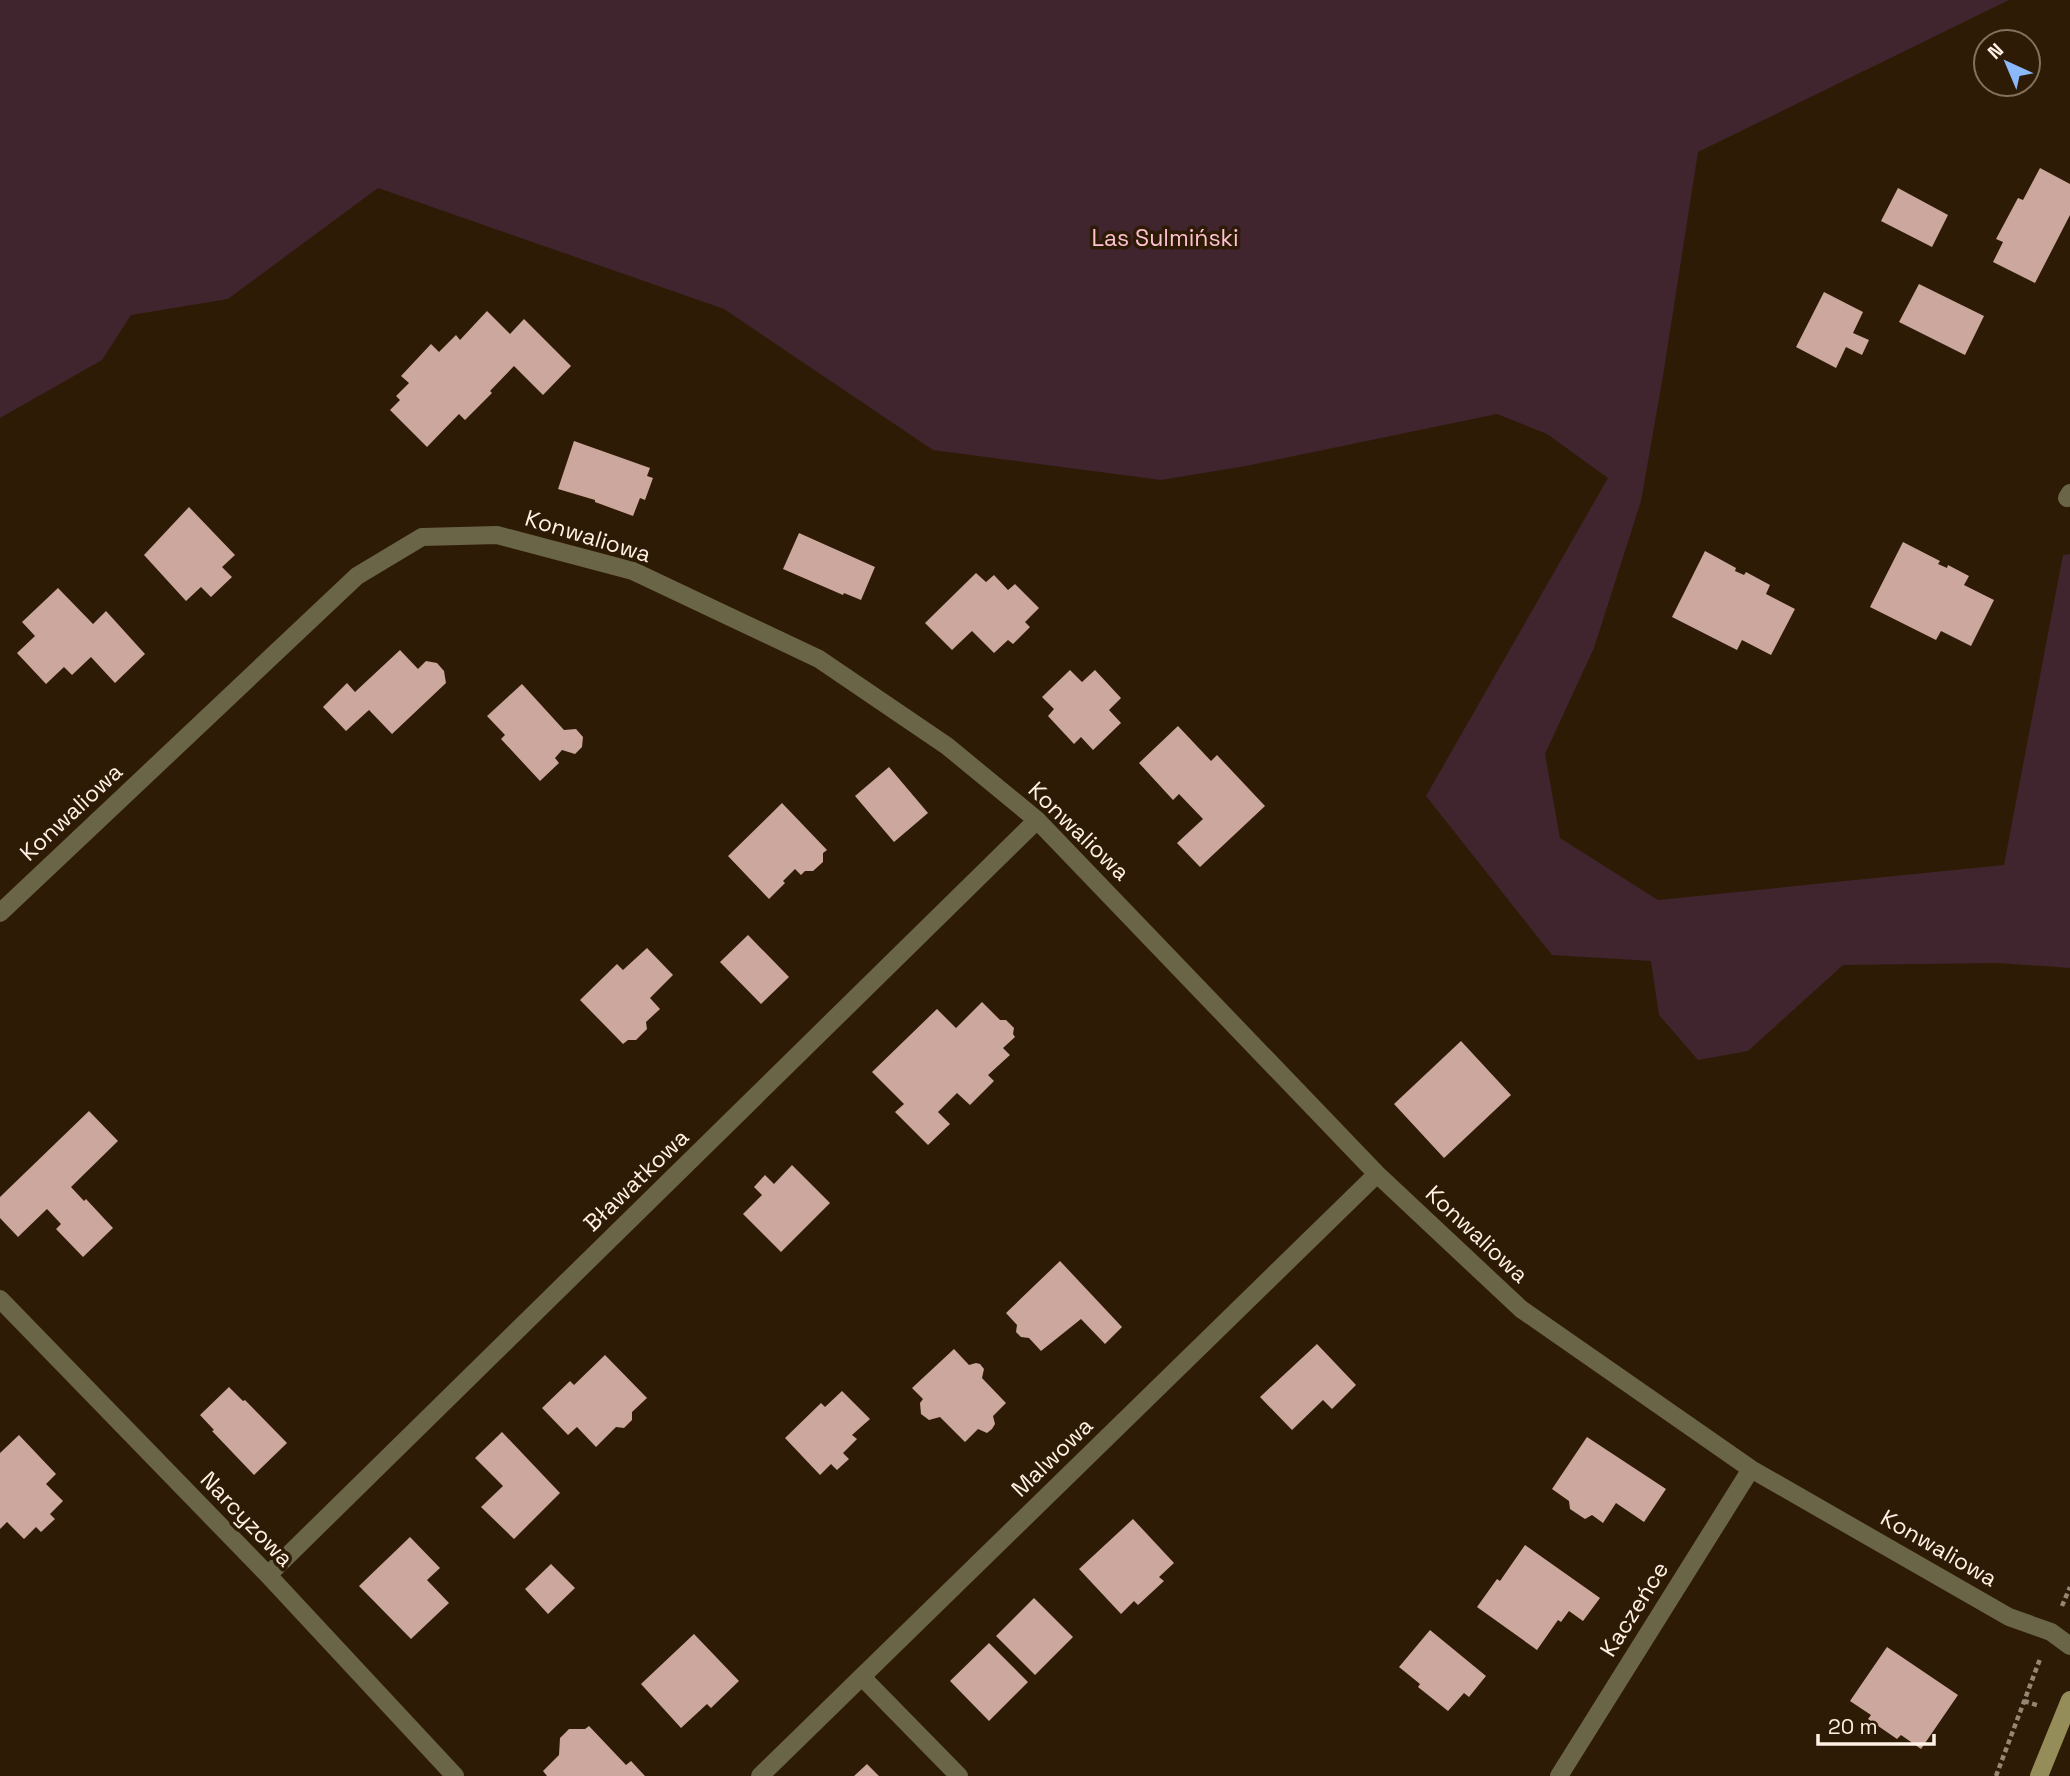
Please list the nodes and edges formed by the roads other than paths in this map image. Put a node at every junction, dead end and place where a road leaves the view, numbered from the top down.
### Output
1 (1037, 820) junction
2 (0, 913) edge
3 (1377, 1174) junction
4 (0, 1299) edge
5 (1751, 1469) junction
6 (268, 1575) junction
7 (2070, 1646) edge
8 (862, 1677) junction
9 (2070, 1700) edge
10 (455, 1776) edge
11 (760, 1776) edge
12 (959, 1776) edge
13 (1559, 1776) edge
14 (2039, 1776) edge

1 - 2 street, Konwaliowa
1 - 3 street, Konwaliowa
1 - 6 street, Bławatkowa
3 - 5 street, Konwaliowa
3 - 8 street, Malwowa
4 - 6 street, Narcyzowa
5 - 7 street, Konwaliowa
5 - 13 street, Kaczeńce
6 - 10 street, Narcyzowa
8 - 11 street, Malwowa
8 - 12 street
9 - 14 main road

